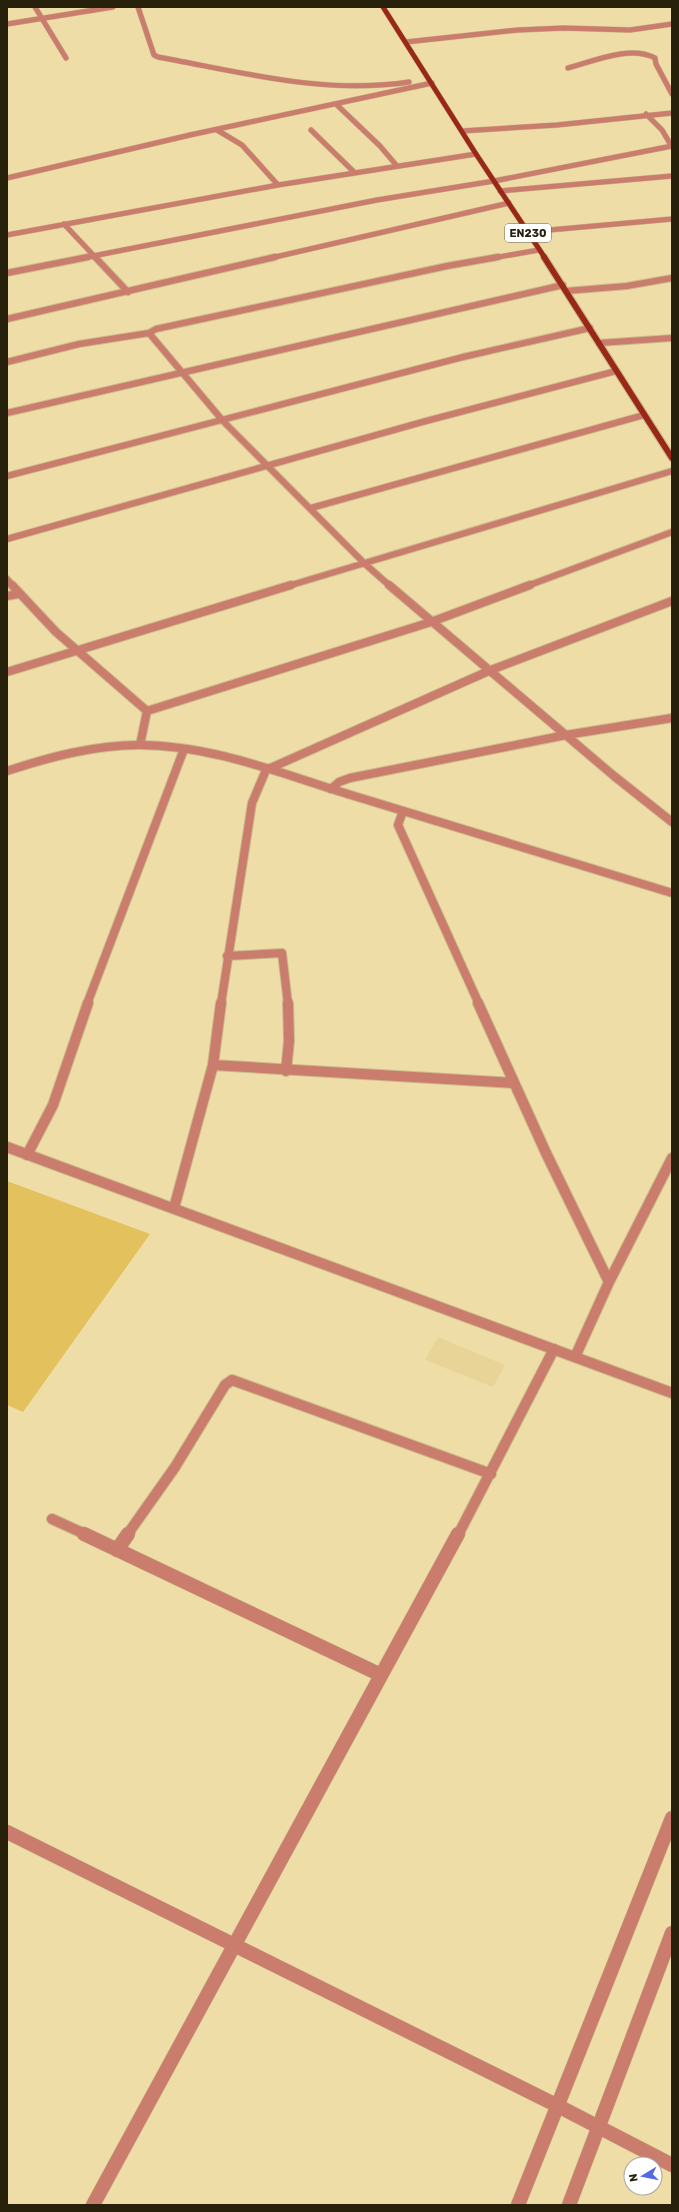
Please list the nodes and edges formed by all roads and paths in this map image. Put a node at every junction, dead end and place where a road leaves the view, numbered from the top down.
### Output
1 (35, 7) edge
2 (113, 7) edge
3 (138, 7) edge
4 (383, 7) edge
5 (42, 18) junction
6 (7, 24) edge
7 (672, 24) edge
8 (406, 42) junction
9 (66, 58) dead end
10 (568, 68) dead end
11 (430, 80) junction
12 (672, 94) edge
13 (338, 105) junction
14 (672, 113) edge
15 (646, 114) junction
16 (217, 130) junction
17 (311, 130) dead end
18 (462, 131) junction
19 (672, 147) edge
20 (476, 154) junction
21 (397, 166) junction
22 (7, 170) edge
23 (354, 172) junction
24 (16, 176) junction
25 (672, 176) edge
26 (7, 178) edge
27 (494, 181) junction
28 (278, 185) junction
29 (500, 191) junction
30 (508, 203) junction
31 (672, 219) edge
32 (64, 224) junction
33 (527, 232) junction
34 (7, 235) edge
35 (539, 250) junction
36 (94, 256) junction
37 (7, 274) edge
38 (672, 278) edge
39 (565, 288) junction
40 (128, 292) junction
41 (7, 319) edge
42 (590, 328) junction
43 (149, 333) junction
44 (672, 338) edge
45 (599, 343) junction
46 (7, 362) edge
47 (616, 371) junction
48 (183, 375) junction
49 (7, 413) edge
50 (644, 414) junction
51 (223, 421) junction
52 (672, 458) edge
53 (266, 466) junction
54 (672, 471) edge
55 (7, 476) edge
56 (311, 508) junction
57 (672, 532) edge
58 (7, 539) edge
59 (364, 563) junction
60 (7, 579) edge
61 (18, 594) junction
62 (7, 596) edge
63 (672, 600) edge
64 (431, 622) junction
65 (77, 651) junction
66 (492, 670) junction
67 (7, 672) edge
68 (146, 712) junction
69 (672, 718) edge
70 (566, 735) junction
71 (140, 745) junction
72 (184, 749) junction
73 (266, 770) junction
74 (7, 771) edge
75 (331, 789) junction
76 (403, 811) junction
77 (672, 822) edge
78 (672, 892) edge
79 (227, 956) junction
80 (213, 1065) junction
81 (286, 1071) junction
82 (514, 1083) junction
83 (7, 1147) edge
84 (27, 1155) junction
85 (672, 1158) edge
86 (174, 1208) junction
87 (609, 1282) junction
88 (554, 1349) junction
89 (575, 1357) junction
90 (672, 1393) edge
91 (491, 1474) junction
92 (52, 1519) dead end
93 (117, 1550) junction
94 (381, 1675) junction
95 (672, 1818) edge
96 (7, 1832) edge
97 (672, 1933) edge
98 (235, 1944) junction
99 (558, 2106) junction
100 (599, 2126) junction
101 (672, 2164) edge
102 (93, 2205) edge
103 (518, 2205) edge
104 (569, 2205) edge

1 - 5 street
2 - 5 street
3 - 11 street
4 - 8 main road, EN230
5 - 6 street
5 - 9 street
7 - 8 street
8 - 11 main road, EN230
10 - 12 street
11 - 13 street
11 - 18 main road, EN230
13 - 16 street
13 - 21 street
14 - 15 street
15 - 18 street
15 - 19 street
16 - 24 street
16 - 28 street
17 - 23 street
18 - 20 main road, EN230
19 - 27 street
20 - 21 street
20 - 27 main road, EN230
21 - 23 street
22 - 24 street
23 - 28 street
24 - 26 street
25 - 29 street
27 - 29 main road, EN230
27 - 36 street
28 - 32 street
29 - 30 main road, EN230
30 - 33 main road, EN230
30 - 40 street
31 - 33 street
32 - 34 street
32 - 36 street
33 - 35 main road, EN230
35 - 39 main road, EN230
35 - 43 street
36 - 37 street
36 - 40 street
38 - 39 street
39 - 42 main road, EN230
39 - 48 street
40 - 41 street
42 - 45 main road, EN230
42 - 51 street
43 - 46 street
43 - 48 street
44 - 45 street
45 - 47 main road, EN230
47 - 50 main road, EN230
47 - 53 street
48 - 49 street
48 - 51 street
50 - 52 main road, EN230
50 - 56 street
51 - 53 street
51 - 55 street
53 - 56 street
53 - 58 street
54 - 59 street
56 - 59 street
57 - 64 street
59 - 64 street
59 - 65 street
60 - 61 street
61 - 62 street
61 - 65 street
63 - 66 street
64 - 66 street
64 - 68 street
65 - 67 street
65 - 68 street
66 - 70 street
66 - 73 street
68 - 71 street
69 - 70 street
70 - 75 street
70 - 77 street
71 - 72 street
71 - 74 street
72 - 73 street
72 - 84 street
73 - 75 street
73 - 79 street
75 - 76 street
76 - 78 street
76 - 82 street
79 - 80 street
79 - 81 street
80 - 81 street
80 - 86 street
81 - 82 street
82 - 87 street
83 - 84 street
84 - 86 street
85 - 87 street
86 - 88 street
87 - 89 street
88 - 89 street
88 - 91 street
89 - 90 street
91 - 93 street
91 - 94 street
92 - 93 street
93 - 94 street
94 - 98 street
95 - 99 street
96 - 98 street
97 - 100 street
98 - 99 street
98 - 102 street
99 - 100 street
99 - 103 street
100 - 101 street
100 - 104 street

